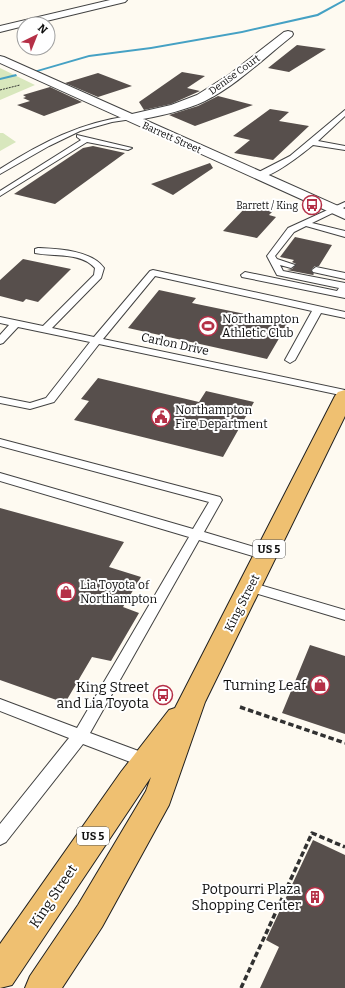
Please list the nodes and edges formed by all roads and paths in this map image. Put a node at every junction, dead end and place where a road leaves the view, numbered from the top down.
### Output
1 (122, 0) edge
2 (0, 29) edge
3 (288, 34) dead end
4 (0, 59) edge
5 (20, 85) dead end
6 (0, 90) edge
7 (345, 112) edge
8 (130, 118) junction
9 (336, 121) junction
10 (345, 122) edge
11 (70, 132) junction
12 (86, 140) junction
13 (311, 142) junction
14 (128, 148) dead end
15 (345, 148) edge
16 (0, 172) edge
17 (258, 176) junction
18 (0, 194) edge
19 (345, 204) edge
20 (332, 209) junction
21 (345, 214) edge
22 (303, 223) junction
23 (345, 234) edge
24 (38, 252) dead end
25 (274, 261) junction
26 (291, 265) dead end
27 (316, 270) dead end
28 (246, 274) dead end
29 (345, 276) edge
30 (342, 295) edge
31 (318, 309) junction
32 (345, 315) edge
33 (0, 320) edge
34 (16, 323) junction
35 (46, 329) junction
36 (97, 340) junction
37 (0, 341) edge
38 (290, 360) dead end
39 (345, 394) edge
40 (0, 400) edge
41 (0, 442) edge
42 (0, 477) edge
43 (197, 534) junction
44 (266, 555) junction
45 (250, 587) junction
46 (345, 614) edge
47 (191, 702) junction
48 (0, 705) edge
49 (240, 707) dead end
50 (81, 735) junction
51 (345, 743) edge
52 (146, 761) junction
53 (0, 837) edge
54 (345, 847) edge
55 (0, 973) edge
56 (42, 988) edge
57 (241, 988) edge

1 - 2 street
3 - 8 street, Denise Court
4 - 8 street, Barrett Street
5 - 6 path
7 - 9 lane
8 - 11 lane
8 - 17 street, Barrett Street
9 - 10 lane
9 - 13 lane
11 - 12 lane
11 - 16 lane
12 - 14 lane
12 - 18 lane
13 - 15 lane
13 - 17 lane
17 - 20 street, Barrett Street
19 - 20 lane
20 - 21 street, Barrett Street
20 - 22 lane
22 - 23 lane
22 - 25 lane
24 - 35 lane
25 - 26 lane
25 - 30 lane
27 - 29 lane
28 - 30 lane
31 - 32 lane
31 - 36 lane
31 - 38 lane
33 - 34 lane, Carlon Drive
34 - 35 lane, Carlon Drive
34 - 37 lane
35 - 36 lane, Carlon Drive
36 - 39 lane, Carlon Drive
36 - 40 lane
39 - 44 main road, King Street / US 5
41 - 43 lane
42 - 43 lane
43 - 44 lane
43 - 50 lane
44 - 45 main road, King Street / US 5
45 - 46 lane
45 - 47 main road, King Street / US 5
47 - 52 main road, King Street / US 5
47 - 56 main road, King Street / US 5
48 - 50 lane
49 - 51 path
50 - 52 lane
50 - 53 lane
52 - 55 main road, King Street / US 5
54 - 57 path

